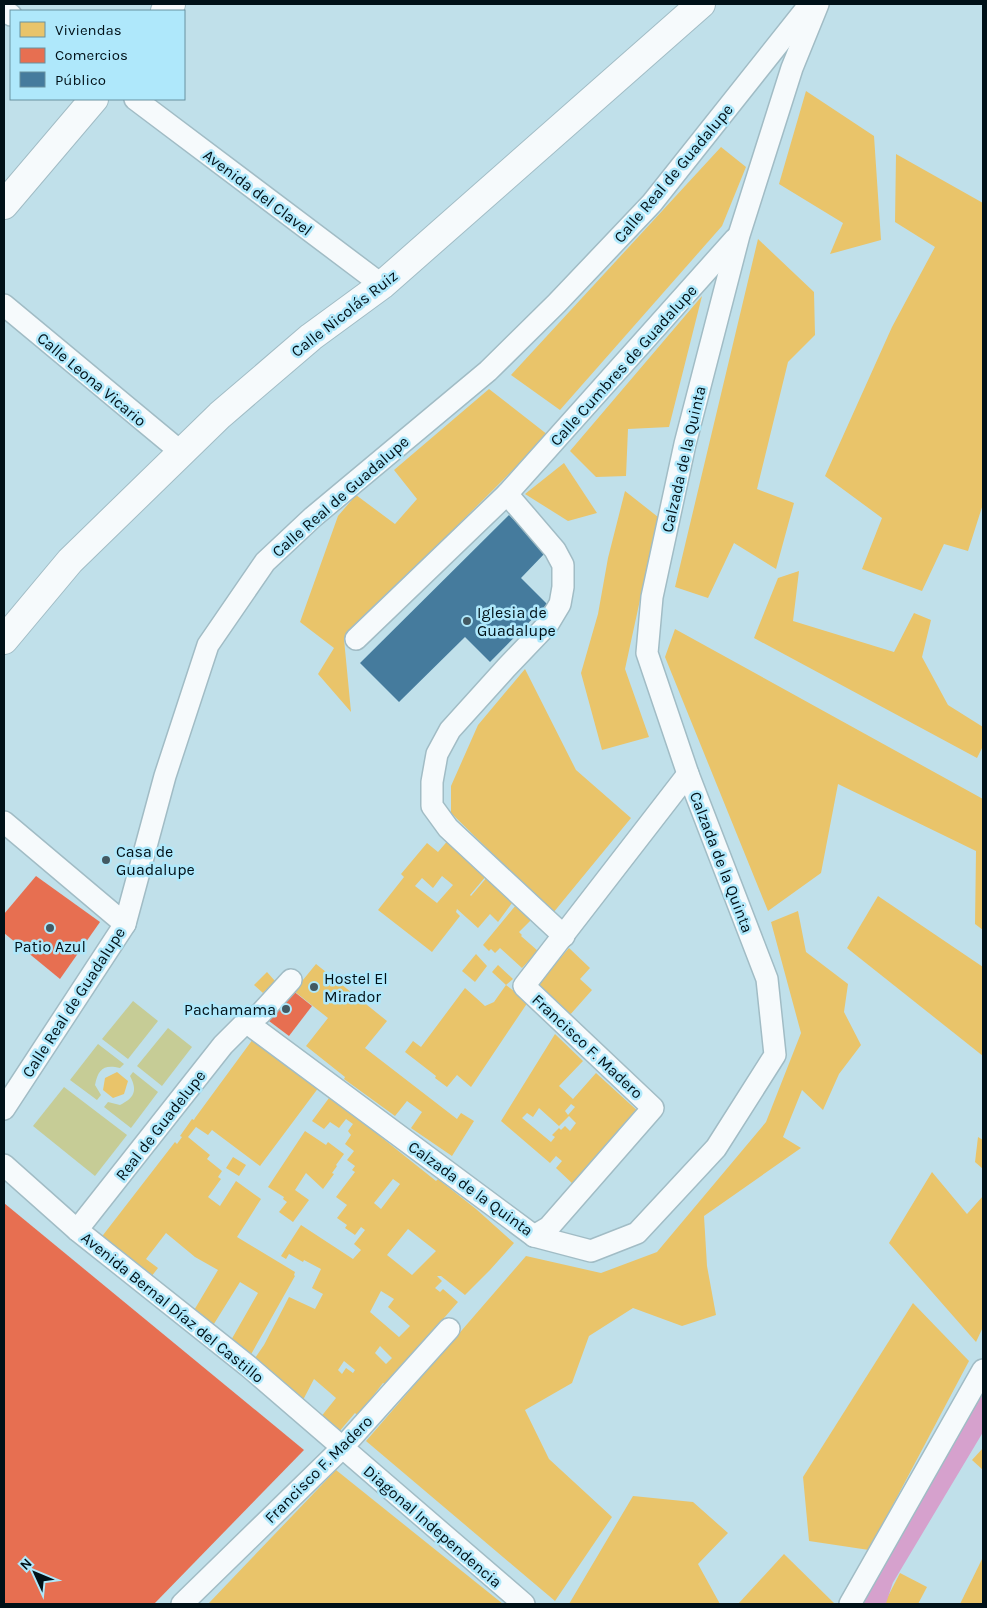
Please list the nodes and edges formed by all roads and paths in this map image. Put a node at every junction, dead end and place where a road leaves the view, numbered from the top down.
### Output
1 (701, 4) edge
2 (810, 4) edge
3 (818, 4) edge
4 (93, 100) edge
5 (136, 100) edge
6 (4, 205) edge
7 (739, 235) junction
8 (382, 284) junction
9 (4, 305) edge
10 (181, 452) junction
11 (508, 494) junction
12 (4, 640) edge
13 (356, 640) dead end
14 (688, 774) junction
15 (4, 822) edge
16 (125, 924) junction
17 (564, 936) junction
18 (290, 980) dead end
19 (246, 1022) junction
20 (4, 1109) edge
21 (4, 1166) edge
22 (77, 1230) junction
23 (534, 1236) junction
24 (449, 1329) dead end
25 (983, 1370) edge
26 (342, 1448) junction
27 (182, 1604) edge
28 (524, 1604) edge
29 (850, 1604) edge

1 - 8 street, Calle Nicolás Ruiz
2 - 16 street, Calle Real de Guadalupe
3 - 7 street, Calzada de la Quinta
4 - 6 street
5 - 8 street, Avenida del Clavel
7 - 11 street, Calle Cumbres de Guadalupe
7 - 14 street, Calzada de la Quinta
8 - 10 street, Calle Nicolás Ruiz
9 - 10 street, Calle Leona Vicario
10 - 12 street, Calle Nicolás Ruiz
11 - 13 street, Calle Cumbres de Guadalupe
11 - 17 street
14 - 17 street, Francisco F. Madero
14 - 23 street, Calzada de la Quinta
15 - 16 street
16 - 20 street, Calle Real de Guadalupe
17 - 23 street, Francisco F. Madero
18 - 19 street, Real de Guadelupe
19 - 22 street, Real de Guadelupe
19 - 23 street, Calzada de la Quinta
21 - 22 street, Avenida Bernal Díaz del Castillo
22 - 26 street, Avenida Bernal Díaz del Castillo
24 - 26 street, Francisco F. Madero
25 - 29 street
26 - 27 street, Francisco F. Madero
26 - 28 street, Diagonal Independencia

